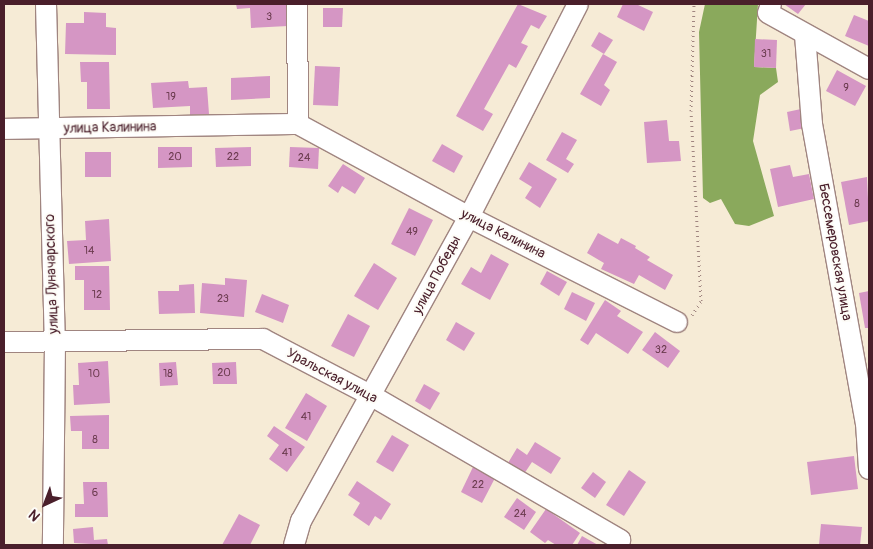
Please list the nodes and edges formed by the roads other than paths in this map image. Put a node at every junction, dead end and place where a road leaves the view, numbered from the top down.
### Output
1 (46, 4) edge
2 (298, 4) edge
3 (578, 4) edge
4 (770, 8) edge
5 (806, 35) junction
6 (869, 69) edge
7 (298, 124) junction
8 (48, 129) junction
9 (4, 130) edge
10 (469, 217) junction
11 (677, 322) road end
12 (4, 342) edge
13 (55, 342) junction
14 (372, 396) junction
15 (868, 422) edge
16 (869, 469) edge
17 (53, 545) edge
18 (294, 545) edge
19 (618, 545) edge

1 - 8 street, улица Луначарского
2 - 7 street
3 - 10 street, улица Победы
4 - 5 street
5 - 6 street
5 - 15 street, Бессемеровская улица
7 - 8 street, улица Калинина
7 - 10 street, улица Калинина
8 - 9 street, улица Калинина
8 - 13 street, улица Луначарского
10 - 11 street, улица Калинина
10 - 14 street, улица Победы
12 - 13 street, Уральская улица
13 - 14 street, Уральская улица
13 - 17 street, улица Луначарского
14 - 18 street, улица Победы
14 - 19 street, Уральская улица
15 - 16 street, Бессемеровская улица

